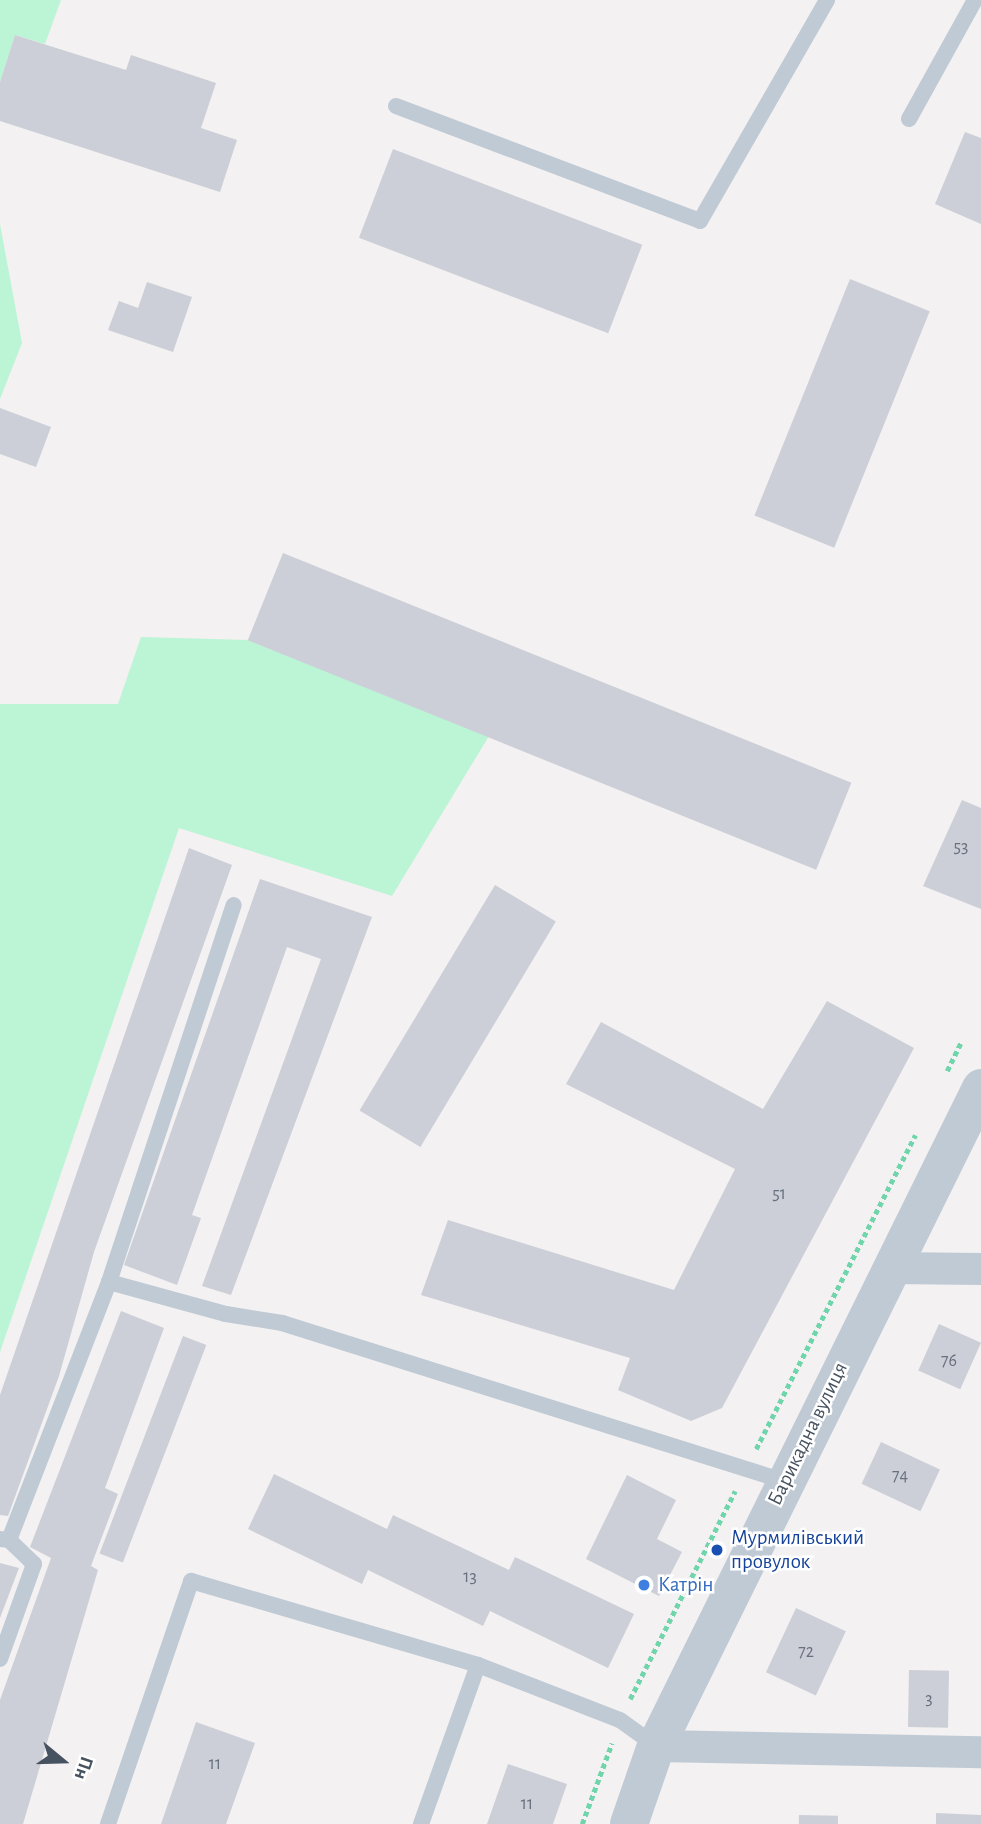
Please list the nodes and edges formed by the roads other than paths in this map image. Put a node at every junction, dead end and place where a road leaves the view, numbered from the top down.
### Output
1 (827, 0) edge
2 (975, 0) edge
3 (396, 106) dead end
4 (909, 119) dead end
5 (234, 905) dead end
6 (981, 1088) edge
7 (891, 1268) junction
8 (981, 1269) edge
9 (109, 1282) junction
10 (784, 1481) junction
11 (5, 1540) edge
12 (0, 1659) edge
13 (478, 1665) junction
14 (656, 1746) junction
15 (981, 1752) edge
16 (108, 1824) edge
17 (421, 1824) edge
18 (629, 1824) edge

1 - 3 lane
2 - 4 lane
5 - 9 lane
6 - 7 street, Барикадна вулиця
7 - 8 street
7 - 10 street, Барикадна вулиця
9 - 10 lane
9 - 11 lane
10 - 14 street, Барикадна вулиця
11 - 12 lane
13 - 14 lane
13 - 16 lane
13 - 17 lane
14 - 15 street
14 - 18 street, Барикадна вулиця

